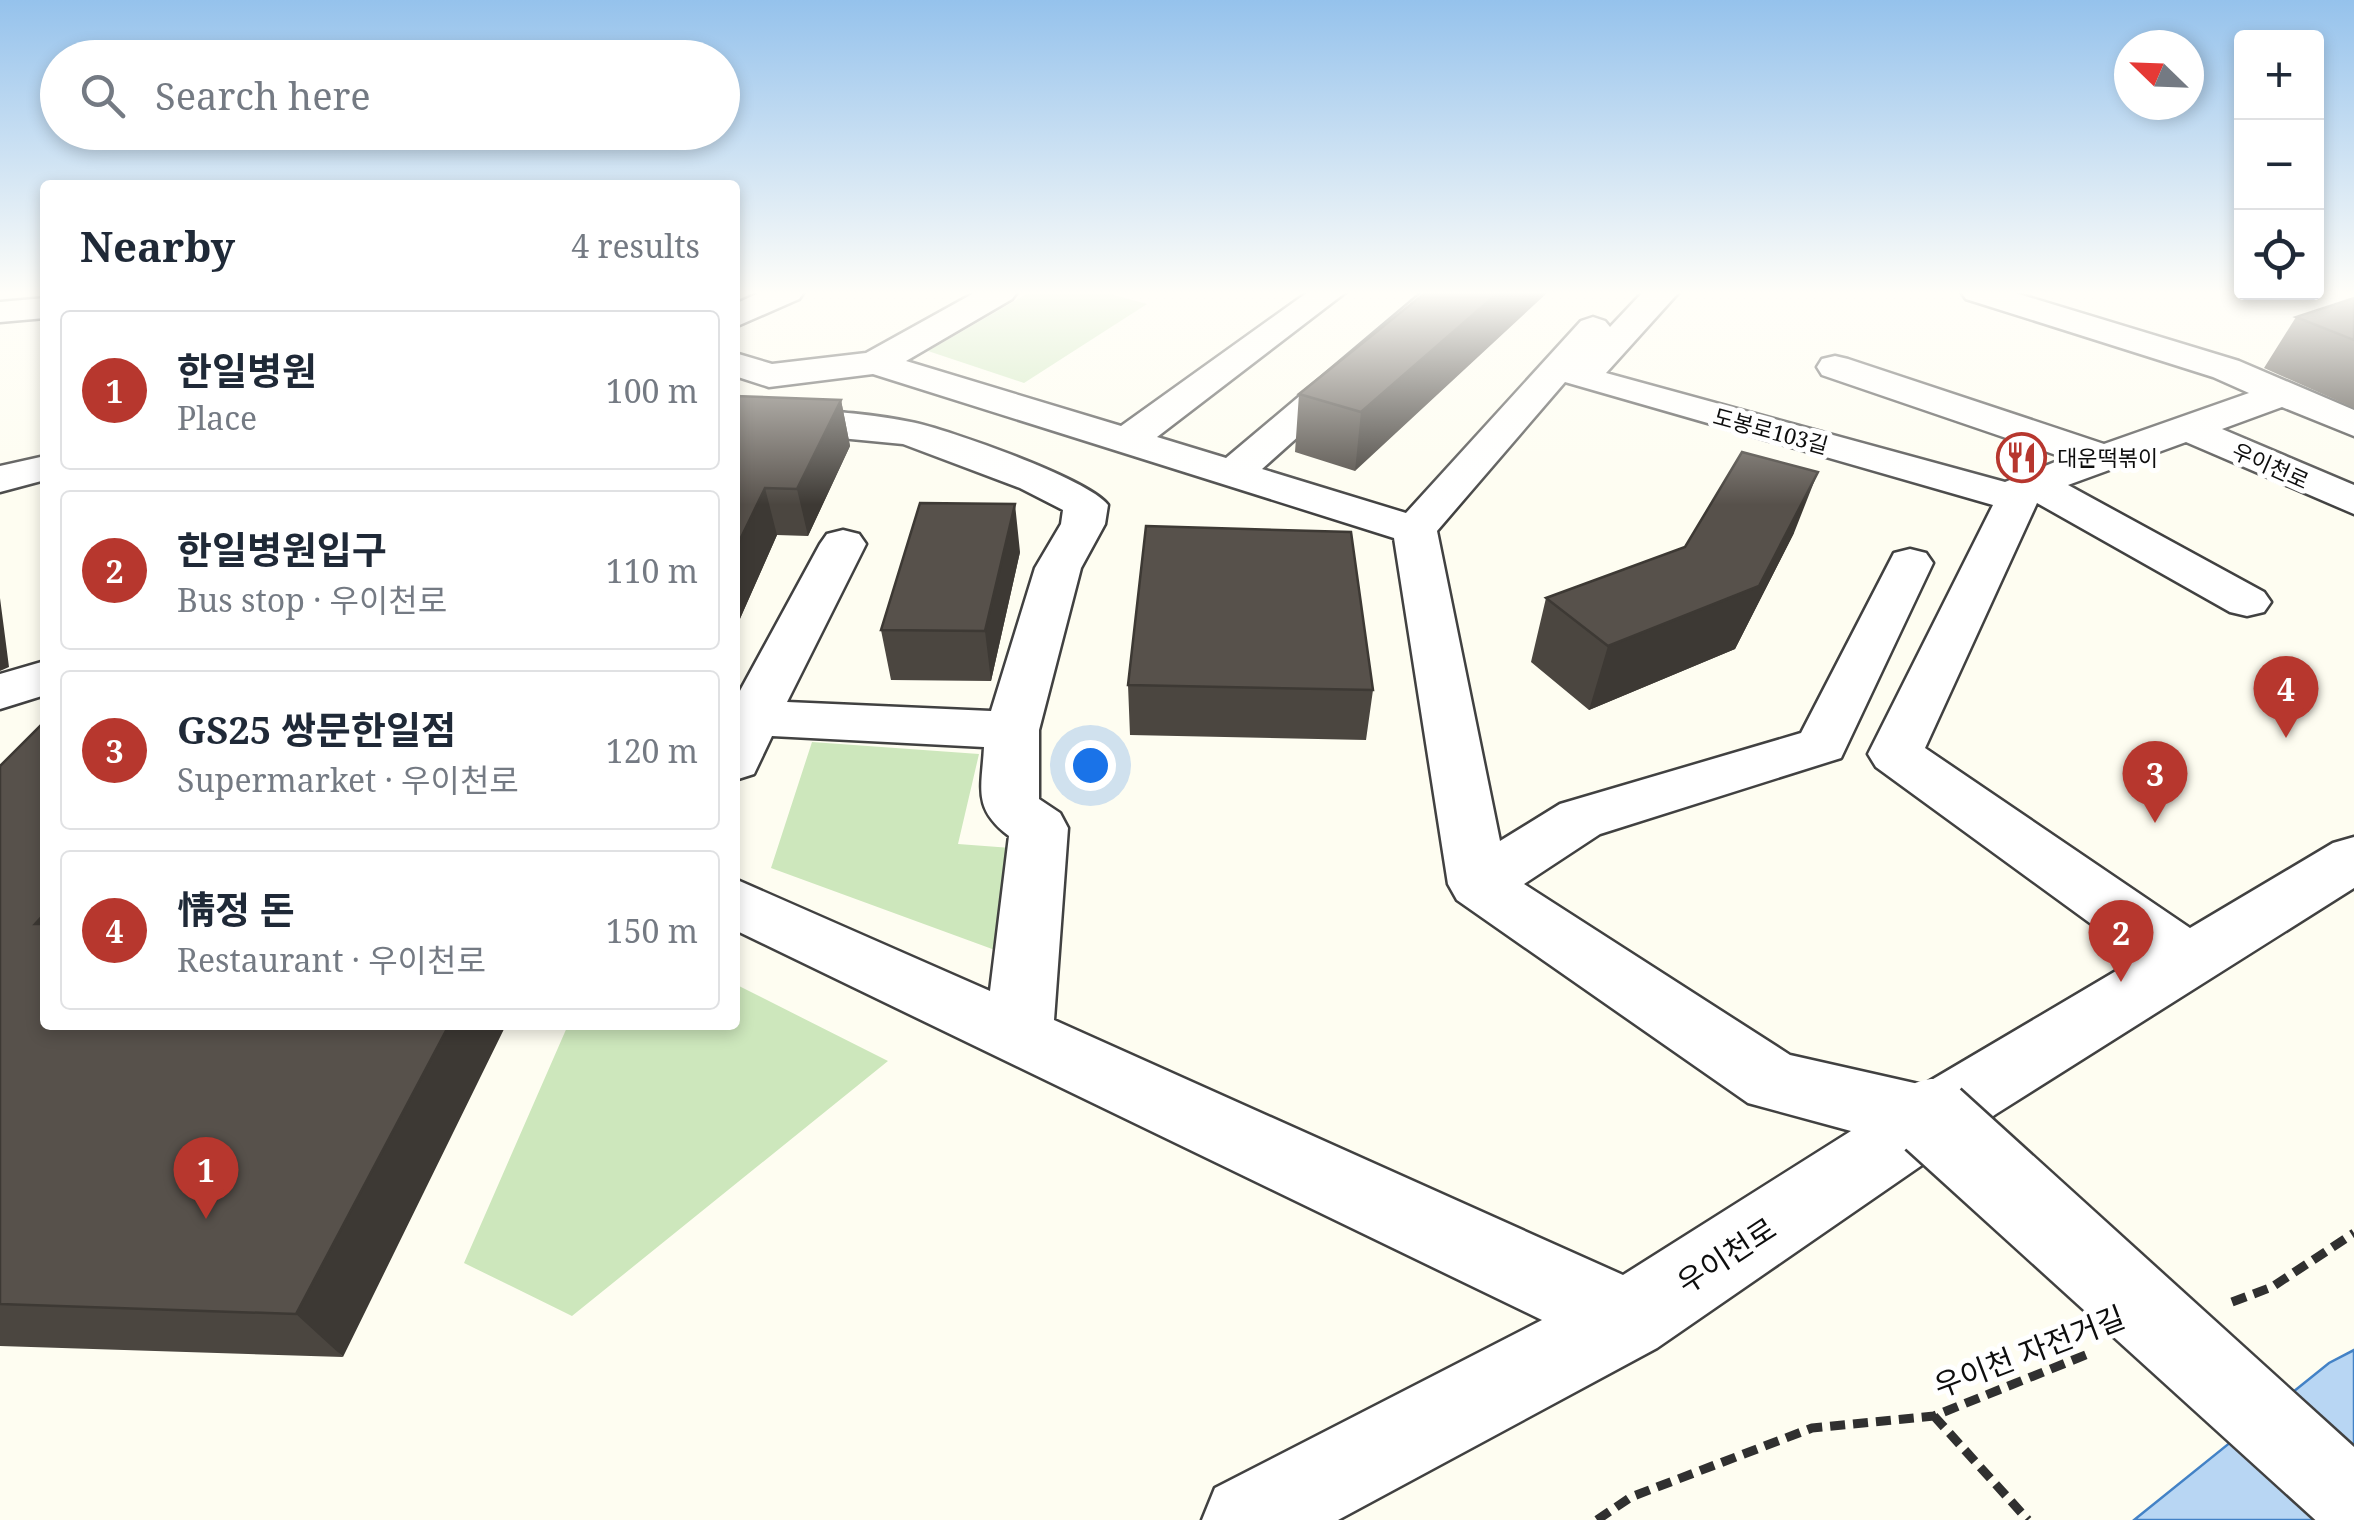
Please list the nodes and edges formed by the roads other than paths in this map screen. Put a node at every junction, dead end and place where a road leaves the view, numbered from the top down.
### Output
1 (875, 363) joint
2 (1232, 363) edge
3 (1361, 363) edge
4 (1562, 363) edge
5 (1595, 363) edge
6 (2206, 363) edge
7 (740, 366) edge
8 (1836, 367) dead end
9 (2282, 394) junction
10 (740, 416) edge
11 (2354, 424) edge
12 (2187, 428) junction
13 (1126, 441) junction
14 (2106, 458) junction
15 (40, 469) edge
16 (1232, 474) junction
17 (0, 478) edge
18 (2025, 491) junction
19 (2354, 501) edge
20 (1415, 530) junction
21 (843, 544) dead end
22 (1910, 564) dead end
23 (2247, 602) dead end
24 (40, 678) edge
25 (0, 692) edge
26 (1012, 730) junction
27 (741, 732) edge
28 (2354, 859) edge
29 (1478, 884) junction
30 (740, 905) edge
31 (2188, 960) junction
32 (1019, 1032) junction
33 (1933, 1119) junction
34 (1628, 1318) junction
35 (2354, 1501) edge
36 (1247, 1520) edge

1 - 7 street
1 - 13 street
2 - 13 street
3 - 16 street
4 - 20 street
5 - 18 street, 도봉로103길
6 - 9 street
8 - 14 street
9 - 11 street
9 - 12 street
10 - 26 street
12 - 14 street
12 - 19 street, 우이천로
13 - 16 street
14 - 18 street
15 - 17 street
16 - 20 street
18 - 23 street
18 - 31 street
20 - 29 street
21 - 27 street
22 - 29 street
24 - 25 street
26 - 27 street
26 - 32 street
28 - 31 street, 우이천로
29 - 33 street
30 - 32 street
31 - 33 street, 우이천로
32 - 34 street
33 - 34 street, 우이천로
33 - 35 street, bridge
34 - 36 street, 우이천로

